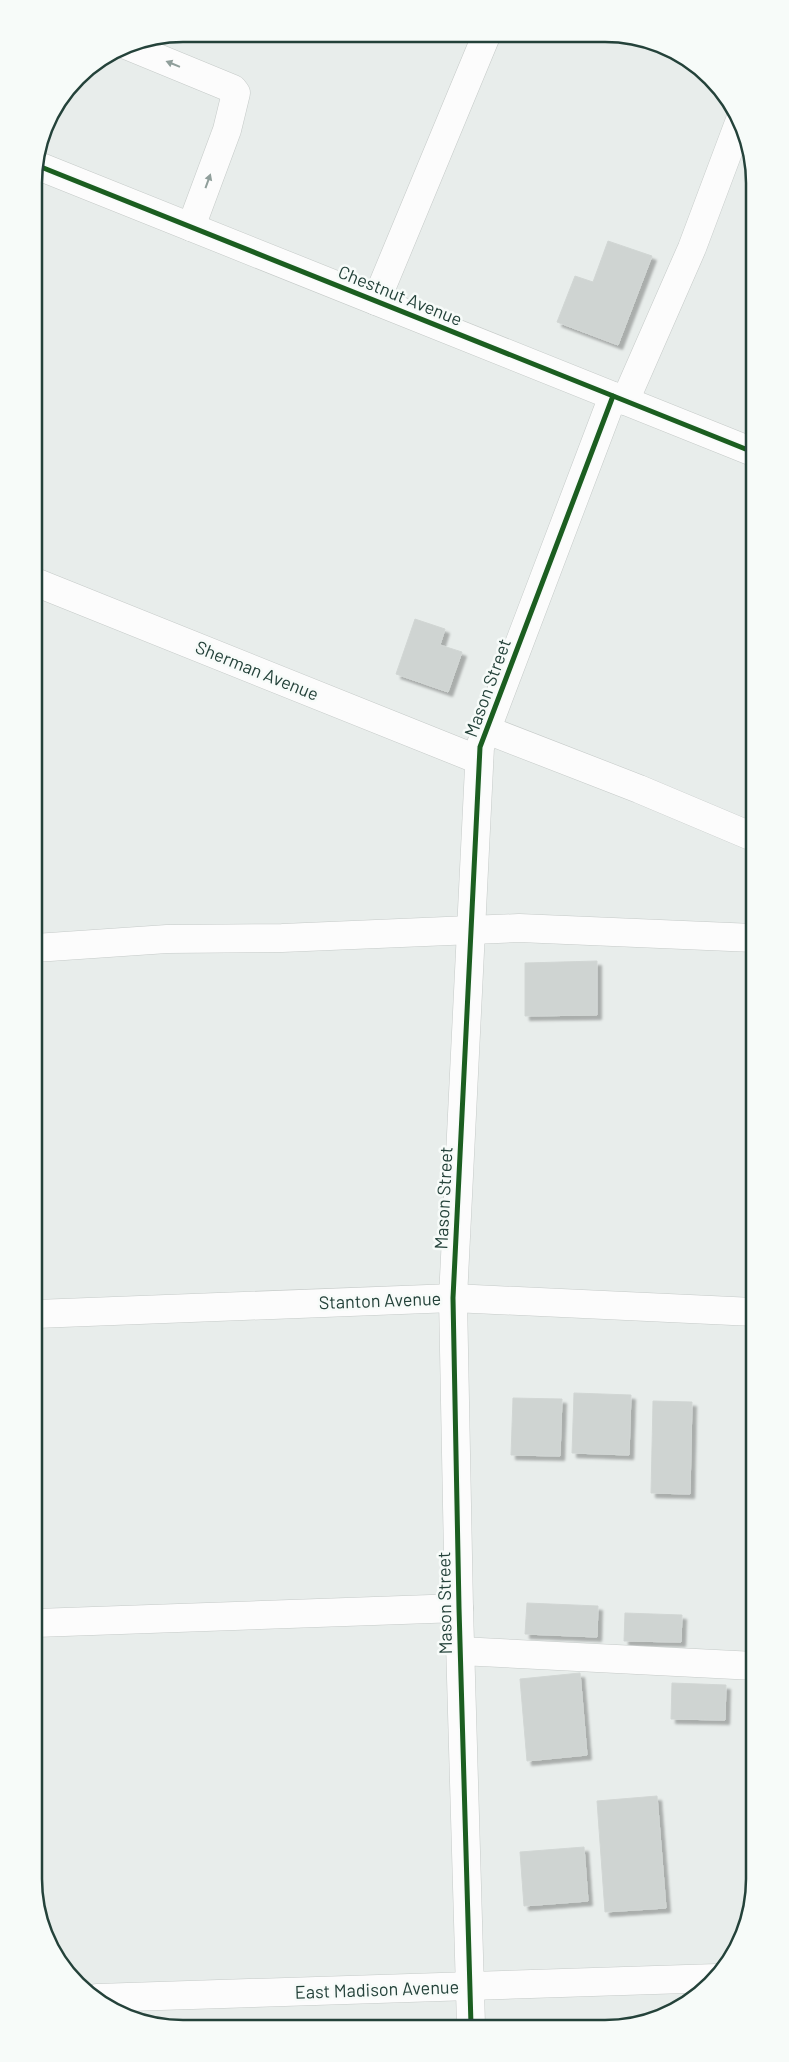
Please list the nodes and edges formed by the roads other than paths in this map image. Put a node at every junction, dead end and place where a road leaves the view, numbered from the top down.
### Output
1 (484, 42) edge
2 (138, 50) edge
3 (736, 131) edge
4 (44, 168) edge
5 (191, 227) junction
6 (376, 301) junction
7 (619, 398) junction
8 (746, 449) edge
9 (43, 585) edge
10 (487, 730) junction
11 (479, 760) junction
12 (746, 834) edge
13 (470, 929) junction
14 (746, 938) edge
15 (43, 947) edge
16 (453, 1298) junction
17 (746, 1312) edge
18 (42, 1314) edge
19 (459, 1608) junction
20 (42, 1623) edge
21 (460, 1650) junction
22 (746, 1666) edge
23 (706, 1978) edge
24 (470, 1987) junction
25 (108, 1998) edge
26 (471, 2020) edge

1 - 6 street
5 -> 2 street
3 - 7 street, Mason Street
4 - 5 street, Chestnut Avenue
5 - 6 street, Chestnut Avenue
6 - 7 street, Chestnut Avenue
7 - 8 street, Chestnut Avenue
7 - 10 street, Mason Street
9 - 11 street, Sherman Avenue
10 - 11 street, Mason Street
10 - 12 street
11 - 13 street, Mason Street
13 - 14 street
13 - 15 street
13 - 16 street, Mason Street
16 - 17 street, Stanton Avenue
16 - 18 street, Stanton Avenue
16 - 19 street, Mason Street
19 - 20 street
19 - 21 street, Mason Street
21 - 22 street
21 - 24 street, Mason Street
23 - 24 street, East Madison Avenue
24 - 25 street, East Madison Avenue
24 - 26 street, Mason Street

